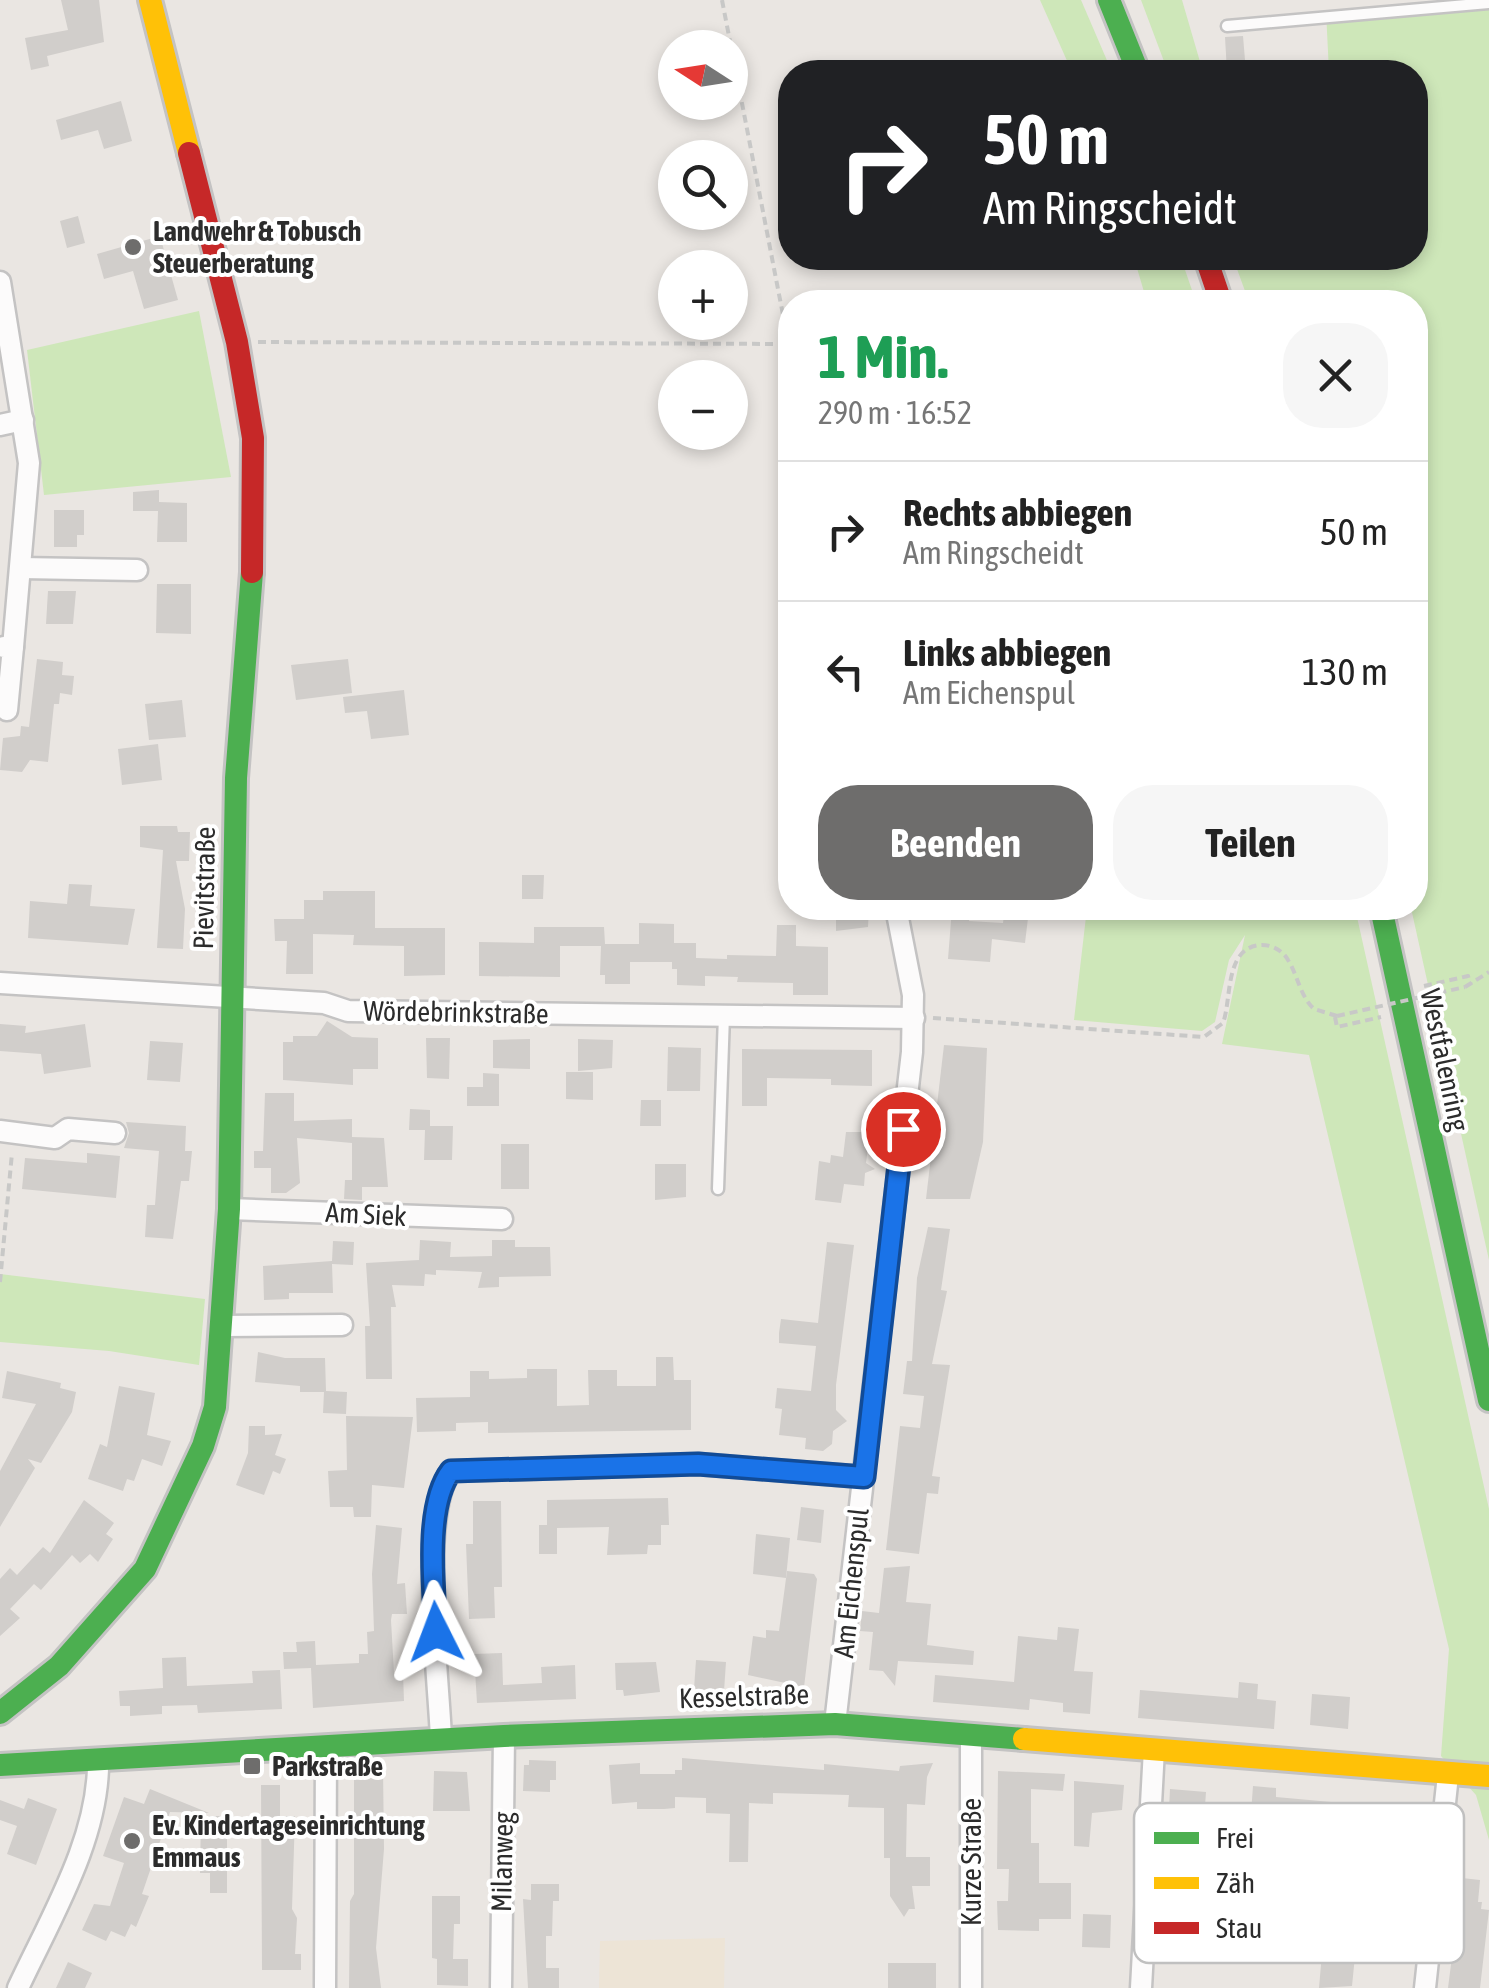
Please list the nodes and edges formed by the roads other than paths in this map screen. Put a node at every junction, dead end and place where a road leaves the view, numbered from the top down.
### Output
1 (150, 0) edge
2 (1109, 0) edge
3 (1489, 3) edge
4 (1227, 26) dead end
5 (1133, 60) edge
6 (0, 282) edge
7 (23, 420) junction
8 (0, 425) edge
9 (20, 568) junction
10 (137, 570) dead end
11 (7, 647) edge
12 (8, 710) dead end
13 (898, 920) edge
14 (1384, 920) edge
15 (0, 983) edge
16 (232, 1001) junction
17 (724, 1013) junction
18 (914, 1018) junction
19 (7, 1132) edge
20 (115, 1133) dead end
21 (718, 1189) dead end
22 (230, 1209) junction
23 (502, 1219) dead end
24 (342, 1325) dead end
25 (222, 1326) junction
26 (1489, 1400) edge
27 (864, 1477) junction
28 (0, 1713) edge
29 (835, 1724) junction
30 (504, 1736) junction
31 (972, 1736) junction
32 (442, 1739) junction
33 (326, 1746) junction
34 (1154, 1749) junction
35 (98, 1759) junction
36 (0, 1764) edge
37 (1448, 1774) junction
38 (1489, 1776) edge
39 (1151, 1803) edge
40 (1445, 1803) edge
41 (1142, 1963) edge
42 (1428, 1963) edge
43 (18, 1988) edge
44 (325, 1988) edge
45 (500, 1988) edge
46 (971, 1988) edge
47 (1141, 1988) edge
48 (1425, 1988) edge

1 - 16 street, Pievitstraße
2 - 5 street
3 - 4 lane
6 - 7 street
7 - 8 street
7 - 9 street
9 - 10 street
9 - 11 street
11 - 12 street
13 - 18 street, Am Eichenspul
14 - 26 street, Westfalenring
15 - 16 street, Wördebrinkstraße
16 - 17 street, Wördebrinkstraße
16 - 22 street, Pievitstraße
17 - 18 street, Wördebrinkstraße
17 - 21 lane
18 - 27 street, Am Eichenspul
19 - 20 street
22 - 23 street, Am Siek
22 - 25 street, Pievitstraße
24 - 25 street
25 - 28 street, Pievitstraße
27 - 29 street, Am Eichenspul
27 - 32 street
29 - 30 street, Kesselstraße
29 - 31 street, Kesselstraße
30 - 32 street, Kesselstraße
30 - 45 street, Milanweg
31 - 34 street, Kesselstraße
31 - 46 street, Kurze Straße
32 - 33 street, Kesselstraße
33 - 35 street, Kesselstraße
33 - 44 street
34 - 37 street, Kesselstraße
34 - 39 street
35 - 36 street, Kesselstraße
35 - 43 street
37 - 38 street, Kesselstraße
37 - 40 street
41 - 47 street
42 - 48 street

